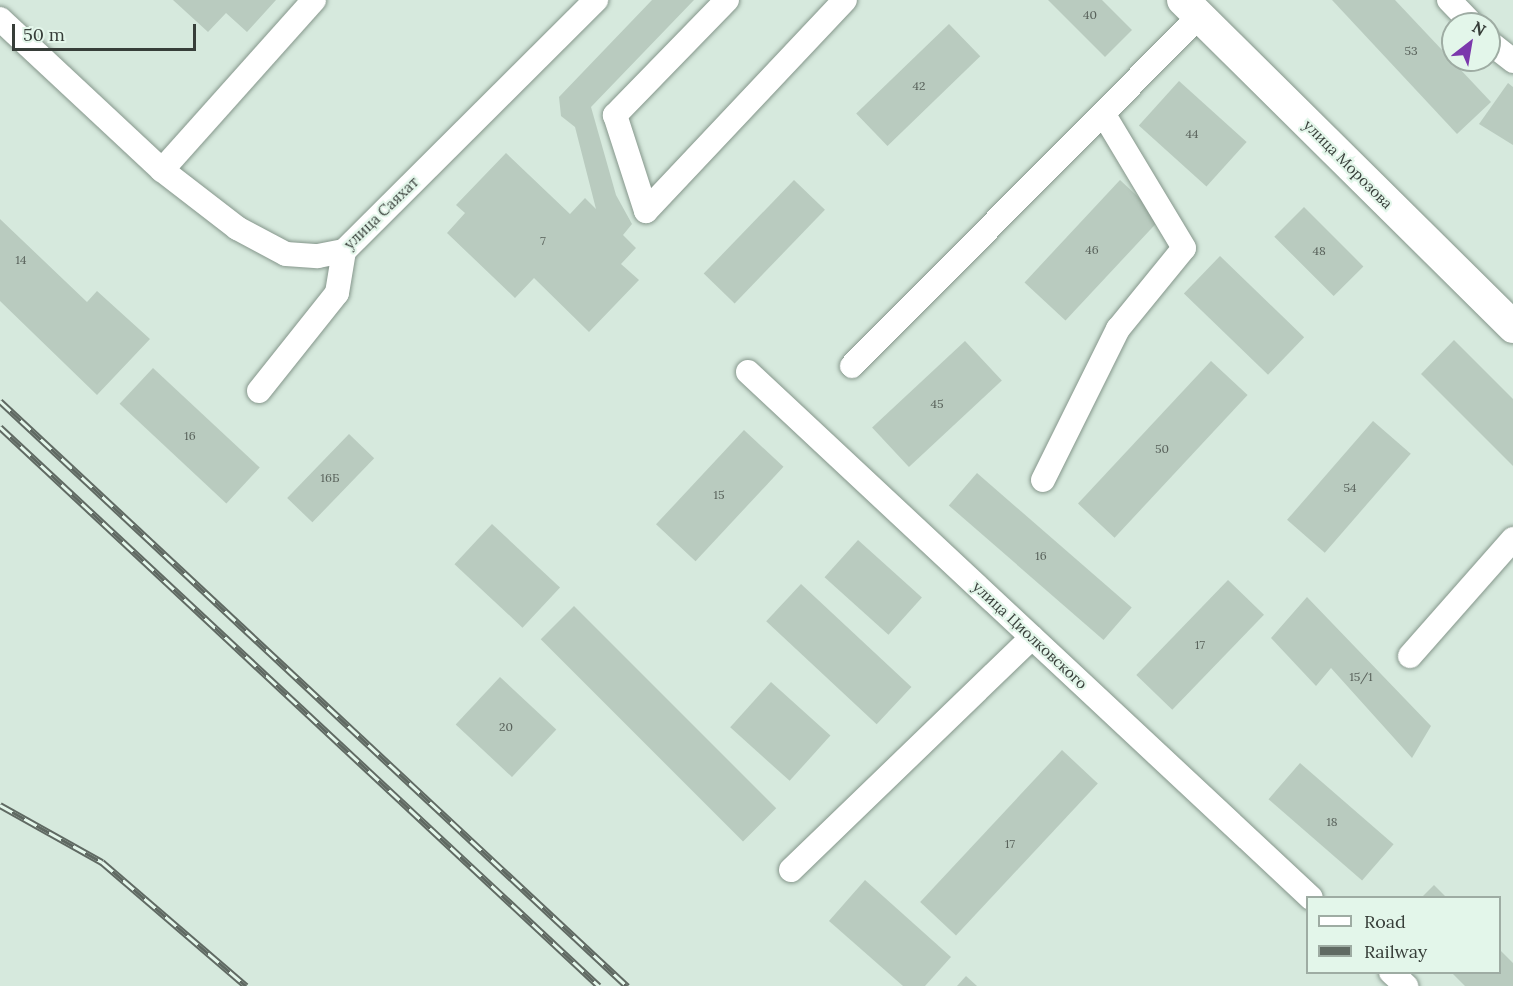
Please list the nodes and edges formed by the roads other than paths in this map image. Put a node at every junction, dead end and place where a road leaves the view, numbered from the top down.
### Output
1 (314, 0) edge
2 (596, 0) edge
3 (727, 0) edge
4 (845, 0) edge
5 (1449, 0) edge
6 (1192, 8) edge
7 (1460, 12) edge
8 (0, 19) edge
9 (1501, 52) edge
10 (1513, 61) edge
11 (1103, 113) junction
12 (162, 170) junction
13 (344, 251) junction
14 (1510, 319) edge
15 (852, 366) dead end
16 (748, 372) dead end
17 (259, 391) dead end
18 (1043, 480) dead end
19 (1513, 539) edge
20 (1032, 637) junction
21 (1410, 656) dead end
22 (791, 870) dead end
23 (1310, 896) edge
24 (1393, 974) edge
25 (1406, 986) edge

1 - 12 street
2 - 13 street, улица Саяхат
3 - 4 street
5 - 7 street
6 - 11 street
6 - 14 main road, улица Морозова
8 - 12 street, улица Саяхат
9 - 10 street
11 - 15 street
11 - 18 street
12 - 13 street, улица Саяхат
13 - 17 street
16 - 20 street, улица Циолковского
19 - 21 street
20 - 22 street
20 - 23 street, улица Циолковского
24 - 25 street

